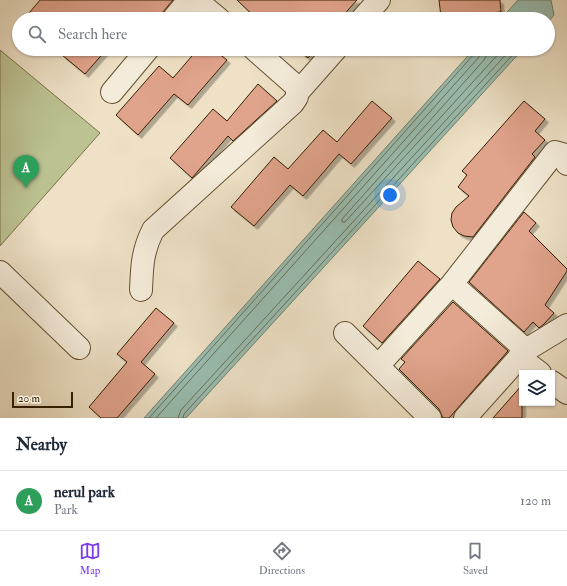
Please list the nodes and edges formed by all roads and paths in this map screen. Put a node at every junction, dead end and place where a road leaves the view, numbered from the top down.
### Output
1 (189, 0) edge
2 (196, 0) edge
3 (379, 0) edge
4 (179, 12) edge
5 (211, 12) edge
6 (368, 12) edge
7 (142, 56) edge
8 (262, 56) edge
9 (330, 56) edge
10 (112, 92) dead end
11 (298, 92) junction
12 (567, 164) edge
13 (0, 272) edge
14 (452, 284) junction
15 (141, 290) dead end
16 (567, 325) edge
17 (345, 333) dead end
18 (78, 348) dead end
19 (523, 354) junction
20 (378, 366) junction
21 (537, 370) edge
22 (430, 418) edge
23 (465, 418) edge

1 - 4 street
2 - 5 street
3 - 6 street
7 - 10 street
8 - 11 street
9 - 11 street
11 - 15 street
12 - 14 street
13 - 18 street
14 - 19 street
14 - 20 street
16 - 19 street
17 - 20 street
19 - 21 street
19 - 23 street
20 - 22 street

